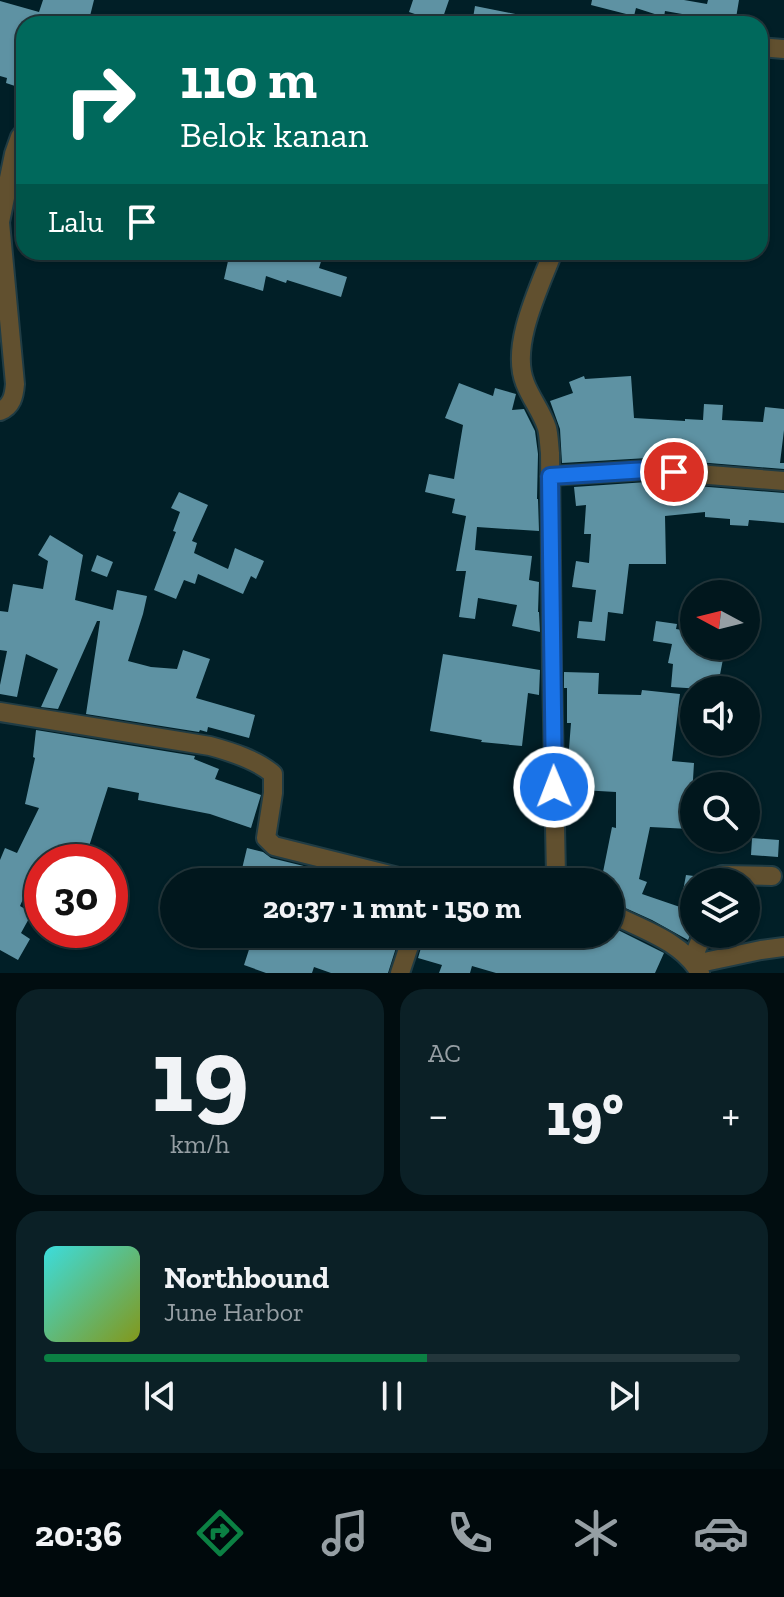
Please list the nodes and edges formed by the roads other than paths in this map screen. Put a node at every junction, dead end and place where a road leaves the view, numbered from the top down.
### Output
1 (16, 148) edge
2 (550, 260) edge
3 (0, 411) edge
4 (550, 476) junction
5 (784, 481) edge
6 (0, 712) edge
7 (362, 868) edge
8 (556, 868) edge
9 (760, 876) edge
10 (772, 876) dead end
11 (624, 920) edge
12 (784, 947) edge
13 (408, 948) edge
14 (696, 966) edge
15 (400, 973) edge

1 - 3 street
2 - 4 street
4 - 5 street
4 - 8 street
6 - 7 street
9 - 10 street
11 - 14 street
12 - 14 street
13 - 15 street

